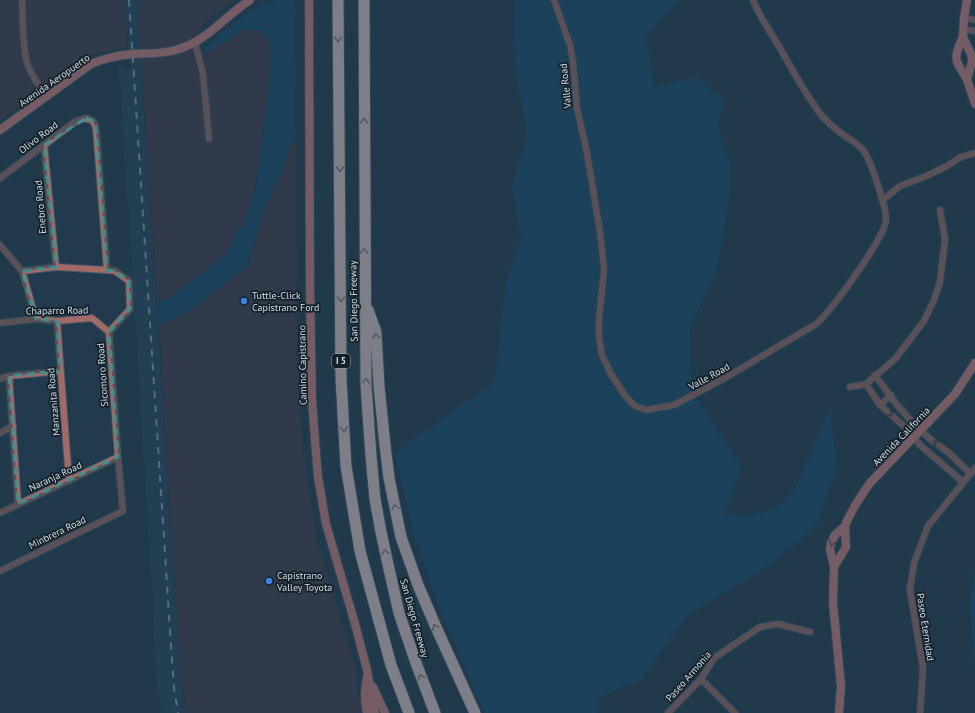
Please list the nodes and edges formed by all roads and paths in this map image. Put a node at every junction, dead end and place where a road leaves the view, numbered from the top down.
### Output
1 (22, 0) edge
2 (250, 0) edge
3 (309, 0) edge
4 (338, 0) edge
5 (364, 0) edge
6 (554, 0) edge
7 (753, 0) edge
8 (967, 0) edge
9 (964, 18) junction
10 (975, 20) edge
11 (975, 31) edge
12 (963, 33) junction
13 (195, 43) junction
14 (967, 79) junction
15 (46, 96) junction
16 (975, 104) edge
17 (0, 130) edge
18 (209, 139) dead end
19 (44, 145) junction
20 (975, 153) edge
21 (0, 178) edge
22 (883, 200) junction
23 (940, 210) dead end
24 (0, 237) edge
25 (0, 245) edge
26 (56, 266) junction
27 (107, 270) junction
28 (22, 272) junction
29 (366, 304) junction
30 (36, 319) junction
31 (57, 321) junction
32 (0, 323) edge
33 (109, 332) junction
34 (975, 363) edge
35 (60, 371) junction
36 (876, 375) junction
37 (9, 376) junction
38 (0, 379) edge
39 (866, 384) junction
40 (850, 388) dead end
41 (891, 396) junction
42 (880, 405) junction
43 (13, 426) junction
44 (921, 430) junction
45 (0, 433) edge
46 (914, 438) junction
47 (118, 458) junction
48 (954, 459) junction
49 (946, 467) junction
50 (975, 468) edge
51 (971, 474) junction
52 (69, 481) junction
53 (963, 482) junction
54 (18, 504) junction
55 (123, 511) joint
56 (0, 513) edge
57 (845, 526) junction
58 (834, 567) junction
59 (0, 571) edge
60 (810, 632) dead end
61 (368, 676) junction
62 (701, 679) junction
63 (367, 713) edge
64 (375, 713) edge
65 (383, 713) edge
66 (409, 713) edge
67 (435, 713) edge
68 (475, 713) edge
69 (668, 713) edge
70 (735, 713) edge
71 (839, 713) edge
72 (920, 713) edge

1 - 15 street
2 - 13 street, Avenida Aeropuerto
3 - 61 street, Camino Capistrano
4 -> 66 highway, San Diego Freeway / I 5
29 -> 5 highway, San Diego Freeway
6 - 22 street, Valle Road
7 - 22 street, Valle Road
8 - 9 street
9 - 10 street
9 - 12 street
11 - 12 street
12 - 14 street
12 - 14 street
13 - 15 street, Avenida Aeropuerto
13 - 18 street
14 - 16 street
15 - 17 street, Avenida Aeropuerto
19 - 21 street, Olivo Road
19 - 26 street, Enebro Road
19 - 27 street, Olivo Road
20 - 22 street
23 - 36 street
24 - 25 street
25 - 28 street
26 - 27 street
26 - 28 street
27 - 33 street, Sicomoro Road
28 - 30 street
67 -> 29 highway, San Diego Freeway
68 -> 29 highway
30 - 31 street, Chaparro Road
30 - 32 street, Chaparro Road
31 - 33 street, Chaparro Road
31 - 35 street, Manzanita Road
33 - 47 street, Sicomoro Road
34 - 44 street, Avenida California
35 - 37 street
35 - 52 street, Manzanita Road
36 - 39 street
36 - 41 street
37 - 38 street
37 - 43 street
39 - 40 street
39 - 42 street
41 - 42 street
41 - 44 street
42 -> 46 street
43 - 45 street
43 - 54 street
44 - 46 street, Avenida California
48 -> 44 street
46 - 49 street
46 - 57 street, Avenida California
47 - 52 street, Naranja Road
47 - 55 street, Sicomoro Road
48 - 49 street
48 - 51 street
49 - 53 street
50 - 51 street, Paseo Eternidad
51 - 53 street, Paseo Eternidad
52 - 54 street, Naranja Road
53 - 72 street, Paseo Eternidad
54 - 56 street, Naranja Road
55 - 59 street, Minbrera Road
57 - 58 street, Avenida California
57 -> 58 street, Avenida California
58 - 71 street, Avenida California
60 - 62 street, Paseo Armonia
61 - 63 street
61 - 64 street, Camino Capistrano
61 - 65 street, Camino Capistrano
62 - 69 street, Paseo Armonia
62 - 70 street

